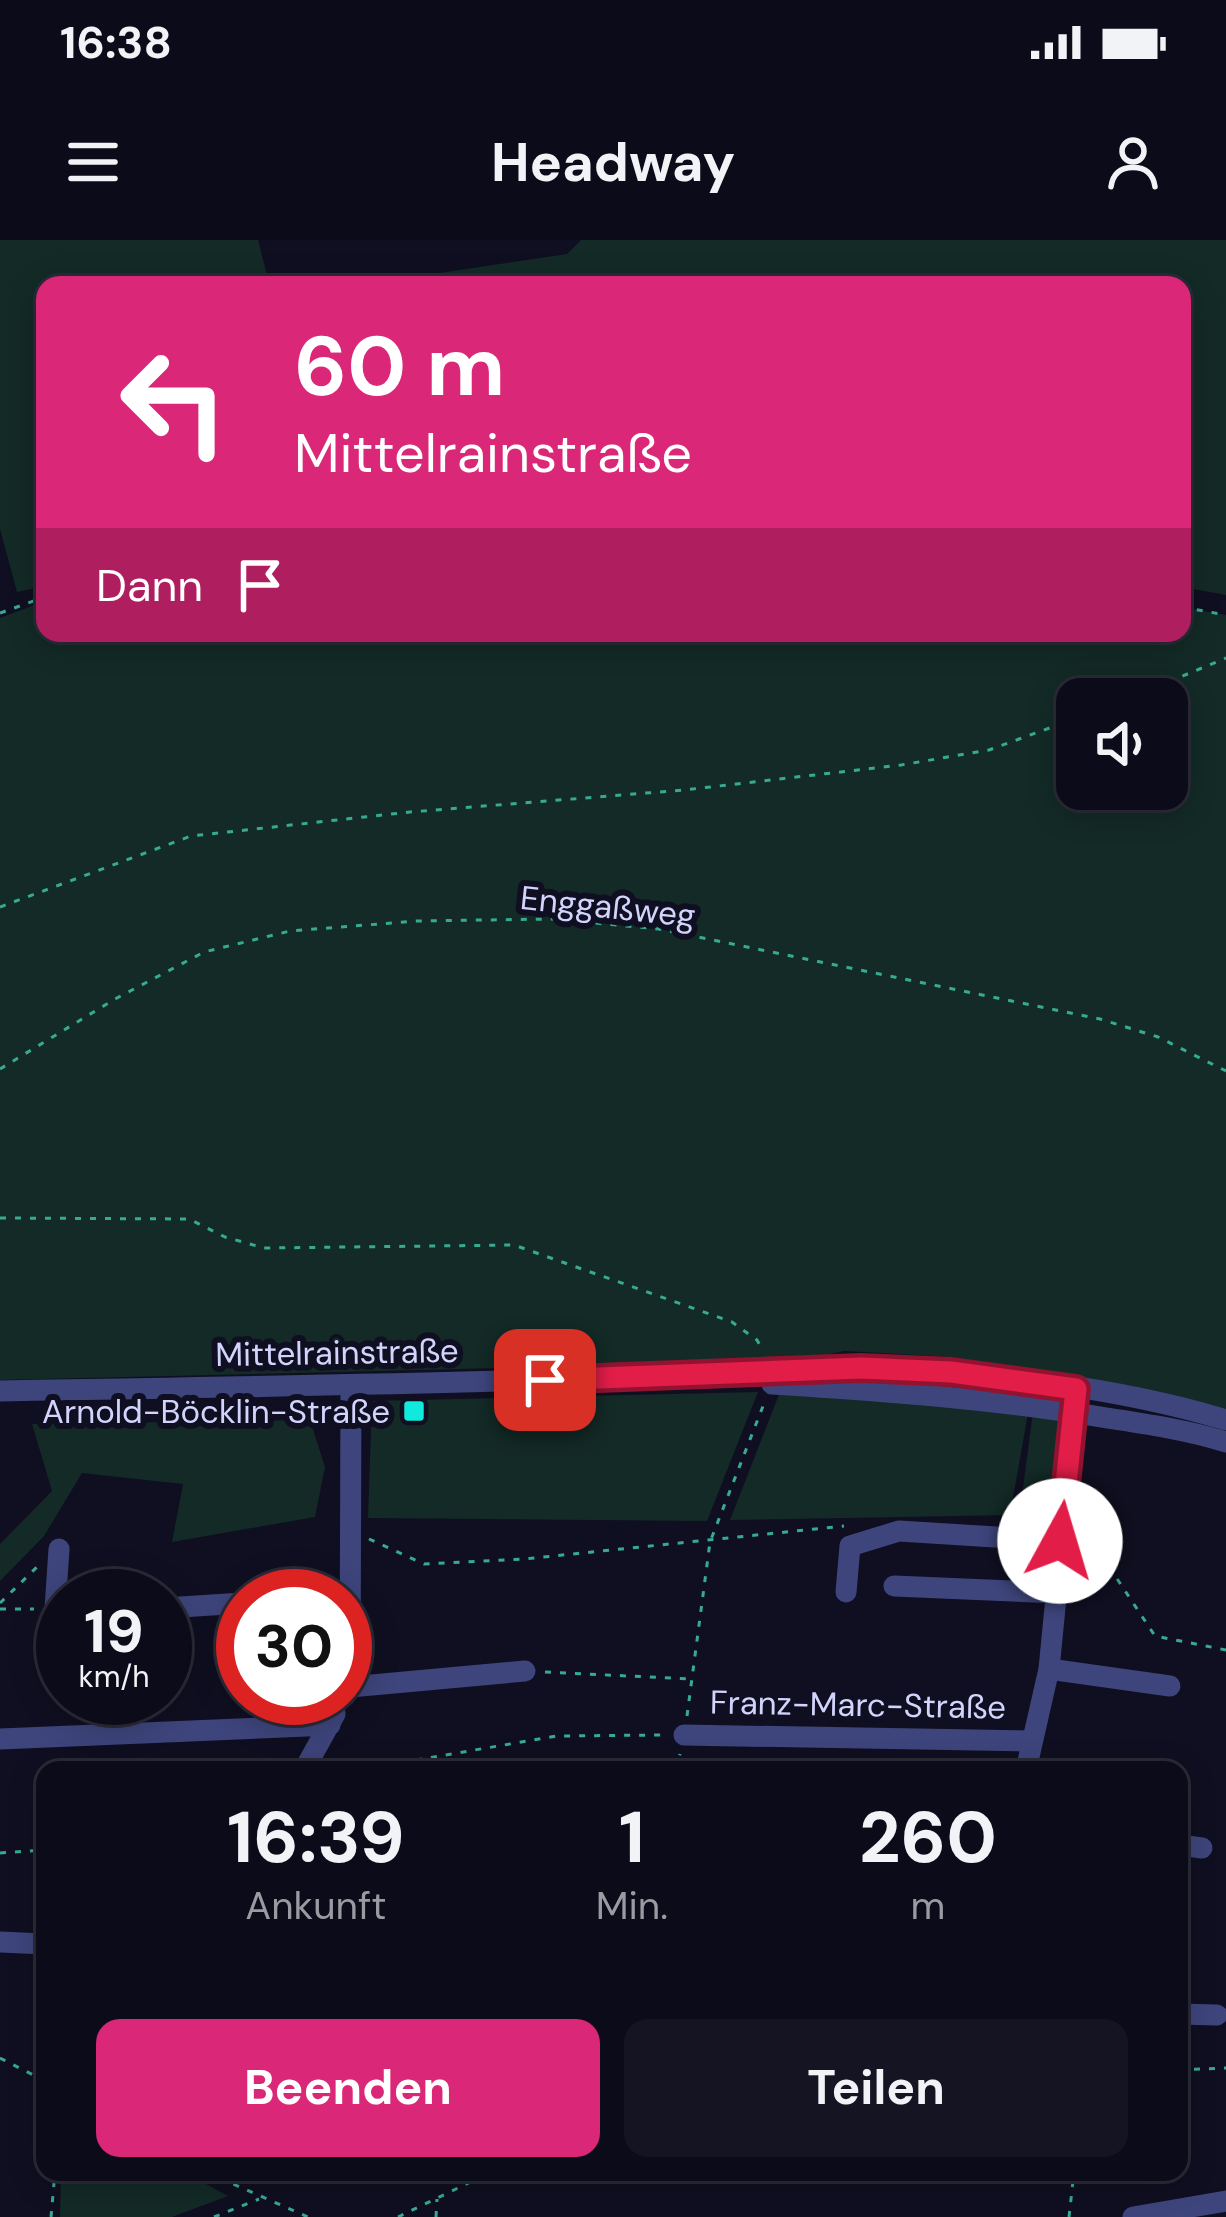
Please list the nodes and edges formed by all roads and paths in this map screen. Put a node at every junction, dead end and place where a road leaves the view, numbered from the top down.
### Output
1 (36, 601) edge
2 (1191, 609) edge
3 (0, 613) edge
4 (1226, 615) edge
5 (1226, 658) edge
6 (1178, 678) edge
7 (1056, 726) edge
8 (0, 908) edge
9 (0, 1069) edge
10 (1226, 1071) edge
11 (0, 1217) edge
12 (772, 1378) junction
13 (351, 1386) junction
14 (0, 1391) edge
15 (1075, 1401) junction
16 (1226, 1420) edge
17 (1226, 1442) edge
18 (849, 1525) dead end
19 (1061, 1534) junction
20 (362, 1535) dead end
21 (710, 1542) junction
22 (59, 1549) joint
23 (59, 1569) edge
24 (348, 1569) edge
25 (894, 1586) dead end
26 (845, 1592) dead end
27 (1057, 1593) junction
28 (0, 1606) edge
29 (36, 1608) edge
30 (1226, 1649) edge
31 (1049, 1669) junction
32 (525, 1672) joint
33 (692, 1679) junction
34 (1170, 1686) dead end
35 (372, 1691) edge
36 (330, 1725) joint
37 (685, 1735) junction
38 (0, 1739) edge
39 (1031, 1741) junction
40 (309, 1761) edge
41 (410, 1761) edge
42 (1028, 1761) edge
43 (36, 1850) edge
44 (0, 1852) edge
45 (0, 1942) edge
46 (36, 1944) edge
47 (1188, 2014) edge
48 (1216, 2015) dead end
49 (0, 2058) edge
50 (1226, 2068) edge
51 (1188, 2070) edge
52 (36, 2076) edge
53 (54, 2181) edge
54 (225, 2181) edge
55 (472, 2181) edge
56 (1073, 2181) edge
57 (437, 2197) junction
58 (260, 2198) junction
59 (1226, 2200) edge
60 (51, 2217) edge
61 (214, 2217) edge
62 (308, 2217) edge
63 (398, 2217) edge
64 (436, 2217) edge
65 (1069, 2217) edge
66 (1133, 2217) edge

1 - 3 path
2 - 4 path
5 - 6 path
7 - 8 path
9 - 10 path, Enggaßweg
11 - 12 path
12 - 13 street, Mittelrainstraße
12 - 15 street, Mittelrainstraße
12 - 21 path
13 - 14 street, Mittelrainstraße
13 - 24 street
15 - 16 street, Mittelrainstraße
15 - 17 street, Mittelrainstraße
15 - 19 street, Franz-Marc-Straße
18 - 21 path
19 - 26 street
19 - 27 street, Franz-Marc-Straße
19 - 30 path
20 - 21 path
21 - 33 path
22 - 23 street
22 - 28 path
25 - 27 street
27 - 31 street, Franz-Marc-Straße
28 - 29 path
31 - 34 street, Franz-Marc-Straße
31 - 39 street, Franz-Marc-Straße
32 - 33 path
32 - 35 street
33 - 37 path
36 - 38 street
36 - 40 street
37 - 39 street, Franz-Marc-Straße
37 - 41 path
39 - 42 street, Franz-Marc-Straße
43 - 44 path
45 - 46 street
47 - 48 street
49 - 52 path
50 - 51 path
53 - 60 path
54 - 58 path
55 - 57 path
56 - 65 path
57 - 63 path
57 - 64 path
58 - 61 path
58 - 62 path
59 - 66 street

